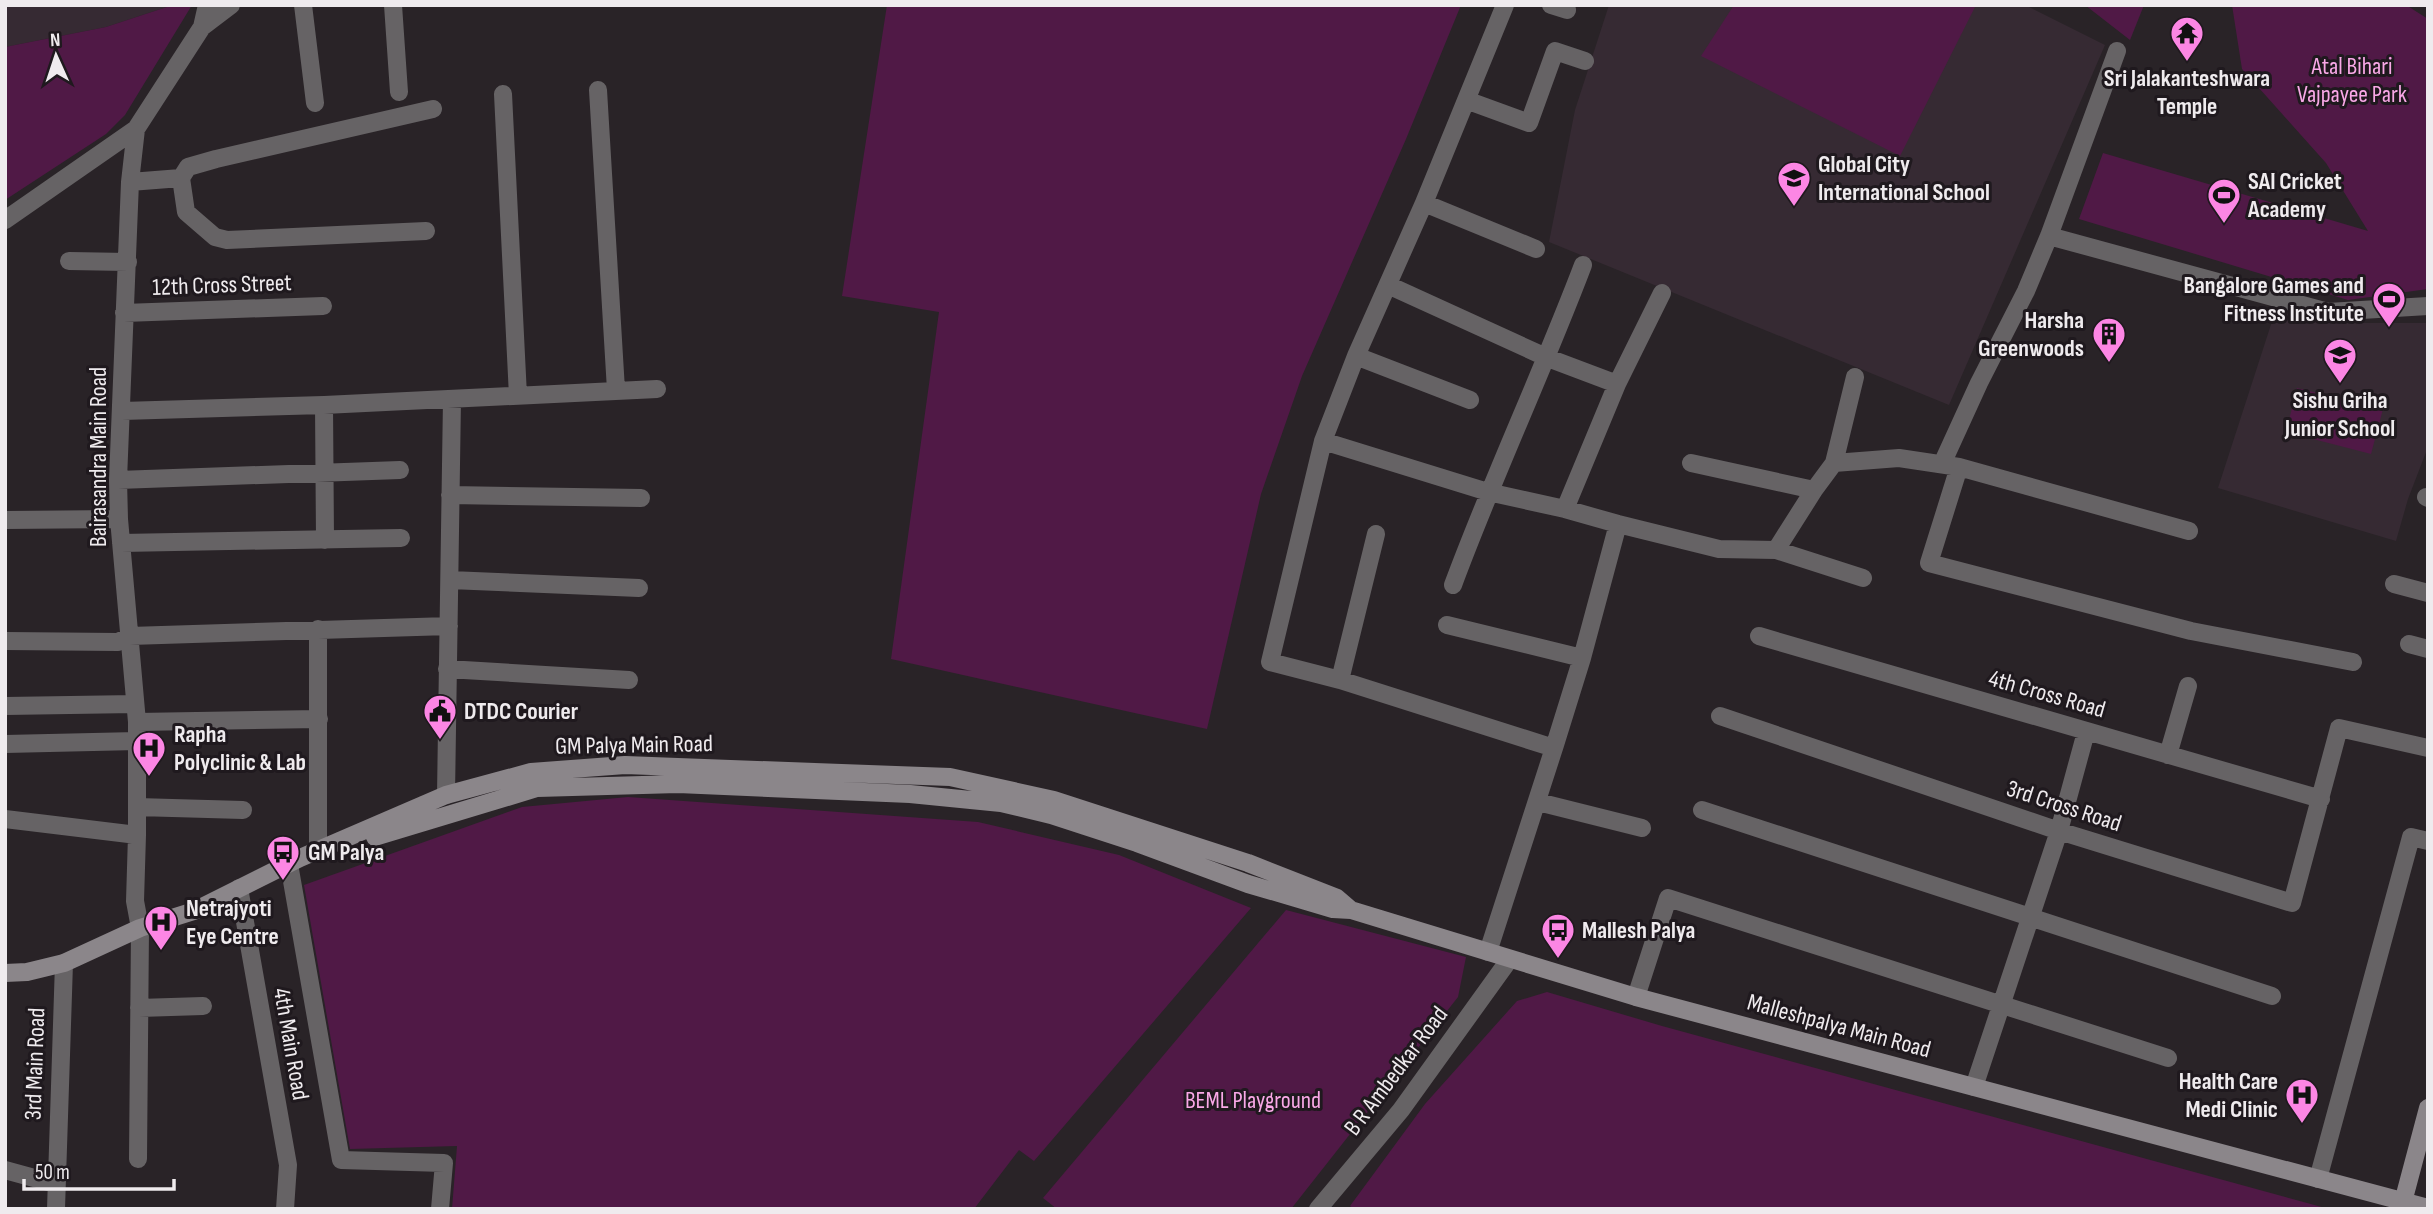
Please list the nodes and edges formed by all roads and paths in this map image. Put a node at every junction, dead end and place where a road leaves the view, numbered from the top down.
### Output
1 (207, 5) edge
2 (230, 5) edge
3 (303, 5) edge
4 (393, 5) edge
5 (1505, 5) edge
6 (202, 27) junction
7 (2117, 51) dead end
8 (1585, 61) dead end
9 (597, 90) dead end
10 (399, 92) dead end
11 (503, 94) dead end
12 (1466, 100) junction
13 (315, 103) dead end
14 (433, 109) dead end
15 (136, 129) junction
16 (181, 178) junction
17 (130, 182) junction
18 (1424, 203) junction
19 (5, 220) edge
20 (426, 231) dead end
21 (2049, 236) junction
22 (1536, 249) dead end
23 (69, 261) dead end
24 (128, 262) junction
25 (1583, 265) dead end
26 (1388, 285) junction
27 (1662, 293) dead end
28 (323, 306) dead end
29 (2428, 306) edge
30 (124, 313) junction
31 (1356, 356) junction
32 (1548, 358) junction
33 (1855, 377) dead end
34 (1617, 384) junction
35 (657, 389) dead end
36 (616, 390) junction
37 (518, 396) junction
38 (452, 399) junction
39 (1470, 400) dead end
40 (324, 405) junction
41 (122, 411) junction
42 (1323, 441) junction
43 (1692, 463) dead end
44 (1835, 463) junction
45 (1951, 465) junction
46 (400, 470) dead end
47 (324, 472) junction
48 (118, 480) junction
49 (1814, 490) junction
50 (1488, 492) junction
51 (450, 495) junction
52 (641, 498) dead end
53 (1565, 509) junction
54 (119, 519) junction
55 (5, 520) edge
56 (1618, 524) junction
57 (2189, 531) dead end
58 (1376, 534) dead end
59 (401, 538) dead end
60 (325, 540) junction
61 (121, 543) junction
62 (1776, 550) junction
63 (1863, 578) dead end
64 (450, 580) junction
65 (2394, 583) dead end
66 (1453, 585) dead end
67 (639, 588) dead end
68 (2428, 593) edge
69 (1447, 625) dead end
70 (449, 626) junction
71 (318, 629) junction
72 (130, 636) junction
73 (1759, 636) dead end
74 (5, 641) edge
75 (2409, 644) dead end
76 (2428, 649) edge
77 (1582, 658) junction
78 (2353, 662) dead end
79 (447, 669) junction
80 (629, 680) dead end
81 (1340, 680) junction
82 (2188, 686) dead end
83 (135, 704) junction
84 (5, 706) edge
85 (1720, 716) dead end
86 (319, 719) junction
87 (137, 722) junction
88 (2086, 732) junction
89 (137, 741) junction
90 (5, 744) edge
91 (1554, 748) junction
92 (2428, 748) edge
93 (2168, 755) junction
94 (446, 795) junction
95 (2321, 799) junction
96 (1538, 802) junction
97 (137, 807) junction
98 (243, 810) dead end
99 (1702, 810) dead end
100 (5, 819) edge
101 (1642, 828) dead end
102 (2059, 831) junction
103 (137, 835) junction
104 (2428, 841) edge
105 (318, 851) junction
106 (295, 861) junction
107 (1248, 863) joint
108 (239, 888) junction
109 (1351, 910) junction
110 (2030, 918) junction
111 (140, 928) junction
112 (1488, 952) junction
113 (1509, 960) junction
114 (64, 963) junction
115 (5, 973) edge
116 (2272, 996) dead end
117 (1636, 997) junction
118 (2001, 1005) junction
119 (203, 1006) dead end
120 (139, 1008) junction
121 (2168, 1058) dead end
122 (1974, 1087) junction
123 (2428, 1108) edge
124 (138, 1159) dead end
125 (5, 1170) edge
126 (2318, 1179) junction
127 (56, 1184) junction
128 (2403, 1202) junction
129 (2428, 1208) edge
130 (56, 1209) edge
131 (285, 1209) edge
132 (440, 1209) edge
133 (1318, 1209) edge

1 - 6 street, Bairasandra Main Road
2 - 6 street
3 - 13 street
4 - 10 street
5 - 12 street
6 - 15 street, Bairasandra Main Road
7 - 21 street
8 - 12 street
9 - 36 street
11 - 37 street
12 - 18 street
14 - 16 street
15 - 17 street, Bairasandra Main Road
15 - 19 street
16 - 17 street
16 - 20 street
17 - 24 street, Bairasandra Main Road
18 - 22 street
18 - 26 street
21 - 29 street
21 - 45 street
23 - 24 street
24 - 30 street, Bairasandra Main Road
25 - 32 street
26 - 31 street
26 - 32 street
27 - 34 street
28 - 30 street, 12th Cross Street
30 - 41 street, Bairasandra Main Road
31 - 39 street
31 - 42 street
32 - 34 street
32 - 50 street
33 - 44 street
34 - 53 street
35 - 36 street
36 - 37 street
37 - 38 street
38 - 40 street
38 - 51 street
40 - 41 street
40 - 47 street
41 - 48 street, Bairasandra Main Road
42 - 50 street
42 - 81 street
43 - 49 street
44 - 45 street
44 - 49 street
45 - 57 street
45 - 78 street
46 - 47 street
47 - 48 street
47 - 60 street
48 - 54 street, Bairasandra Main Road
49 - 62 street
50 - 53 street
50 - 66 street
51 - 52 street
51 - 64 street
53 - 56 street
54 - 55 street
54 - 61 street, Bairasandra Main Road
56 - 62 street
56 - 77 street
58 - 81 street
59 - 60 street
60 - 61 street
61 - 72 street, Bairasandra Main Road
62 - 63 street
64 - 67 street
64 - 70 street
65 - 68 street
69 - 77 street
70 - 71 street
70 - 79 street
71 - 72 street
71 - 86 street
72 - 74 street
72 - 83 street, Bairasandra Main Road
73 - 88 street, 4th Cross Road
75 - 76 street
77 - 91 street
79 - 80 street
79 - 94 street
81 - 91 street
82 - 93 street
83 - 84 street
83 - 87 street, Bairasandra Main Road
85 - 102 street, 3rd Cross Road
86 - 87 street
86 - 105 street
87 - 89 street, Bairasandra Main Road
88 - 93 street, 4th Cross Road
88 - 102 street
89 - 90 street
89 - 97 street, Bairasandra Main Road
91 - 96 street
92 - 95 street
93 - 95 street, 4th Cross Road
94 - 105 main road, GM Palya Main Road
94 - 107 main road, GM Palya Main Road
95 - 102 street, 3rd Cross Road
96 - 101 street
96 - 112 street
97 - 98 street
97 - 103 street, Bairasandra Main Road
99 - 110 street
100 - 103 street
102 - 110 street
103 - 111 street, Bairasandra Main Road
104 - 126 street
105 - 106 main road, GM Palya Main Road
106 - 108 main road, GM Palya Main Road
106 - 109 main road
106 - 132 street
107 - 109 main road, Malleshpalya Main Road
108 - 111 main road, GM Palya Main Road
108 - 131 street, 4th Main Road
109 - 112 main road, Malleshpalya Main Road
110 - 116 street
110 - 118 street
111 - 114 main road, GM Palya Main Road
111 - 120 street, Bairasandra Main Road
112 - 113 main road, Malleshpalya Main Road
113 - 117 main road, Malleshpalya Main Road
113 - 133 street, B R Ambedkar Road
114 - 115 main road, GM Palya Main Road
114 - 127 street, 3rd Main Road
117 - 118 street
117 - 122 main road, Malleshpalya Main Road
118 - 121 street
118 - 122 street
119 - 120 street
120 - 124 street, Bairasandra Main Road
122 - 126 main road, Malleshpalya Main Road
123 - 128 main road
125 - 127 street
126 - 128 main road, Malleshpalya Main Road
127 - 130 street, 3rd Main Road
128 - 129 main road, Malleshpalya Main Road

